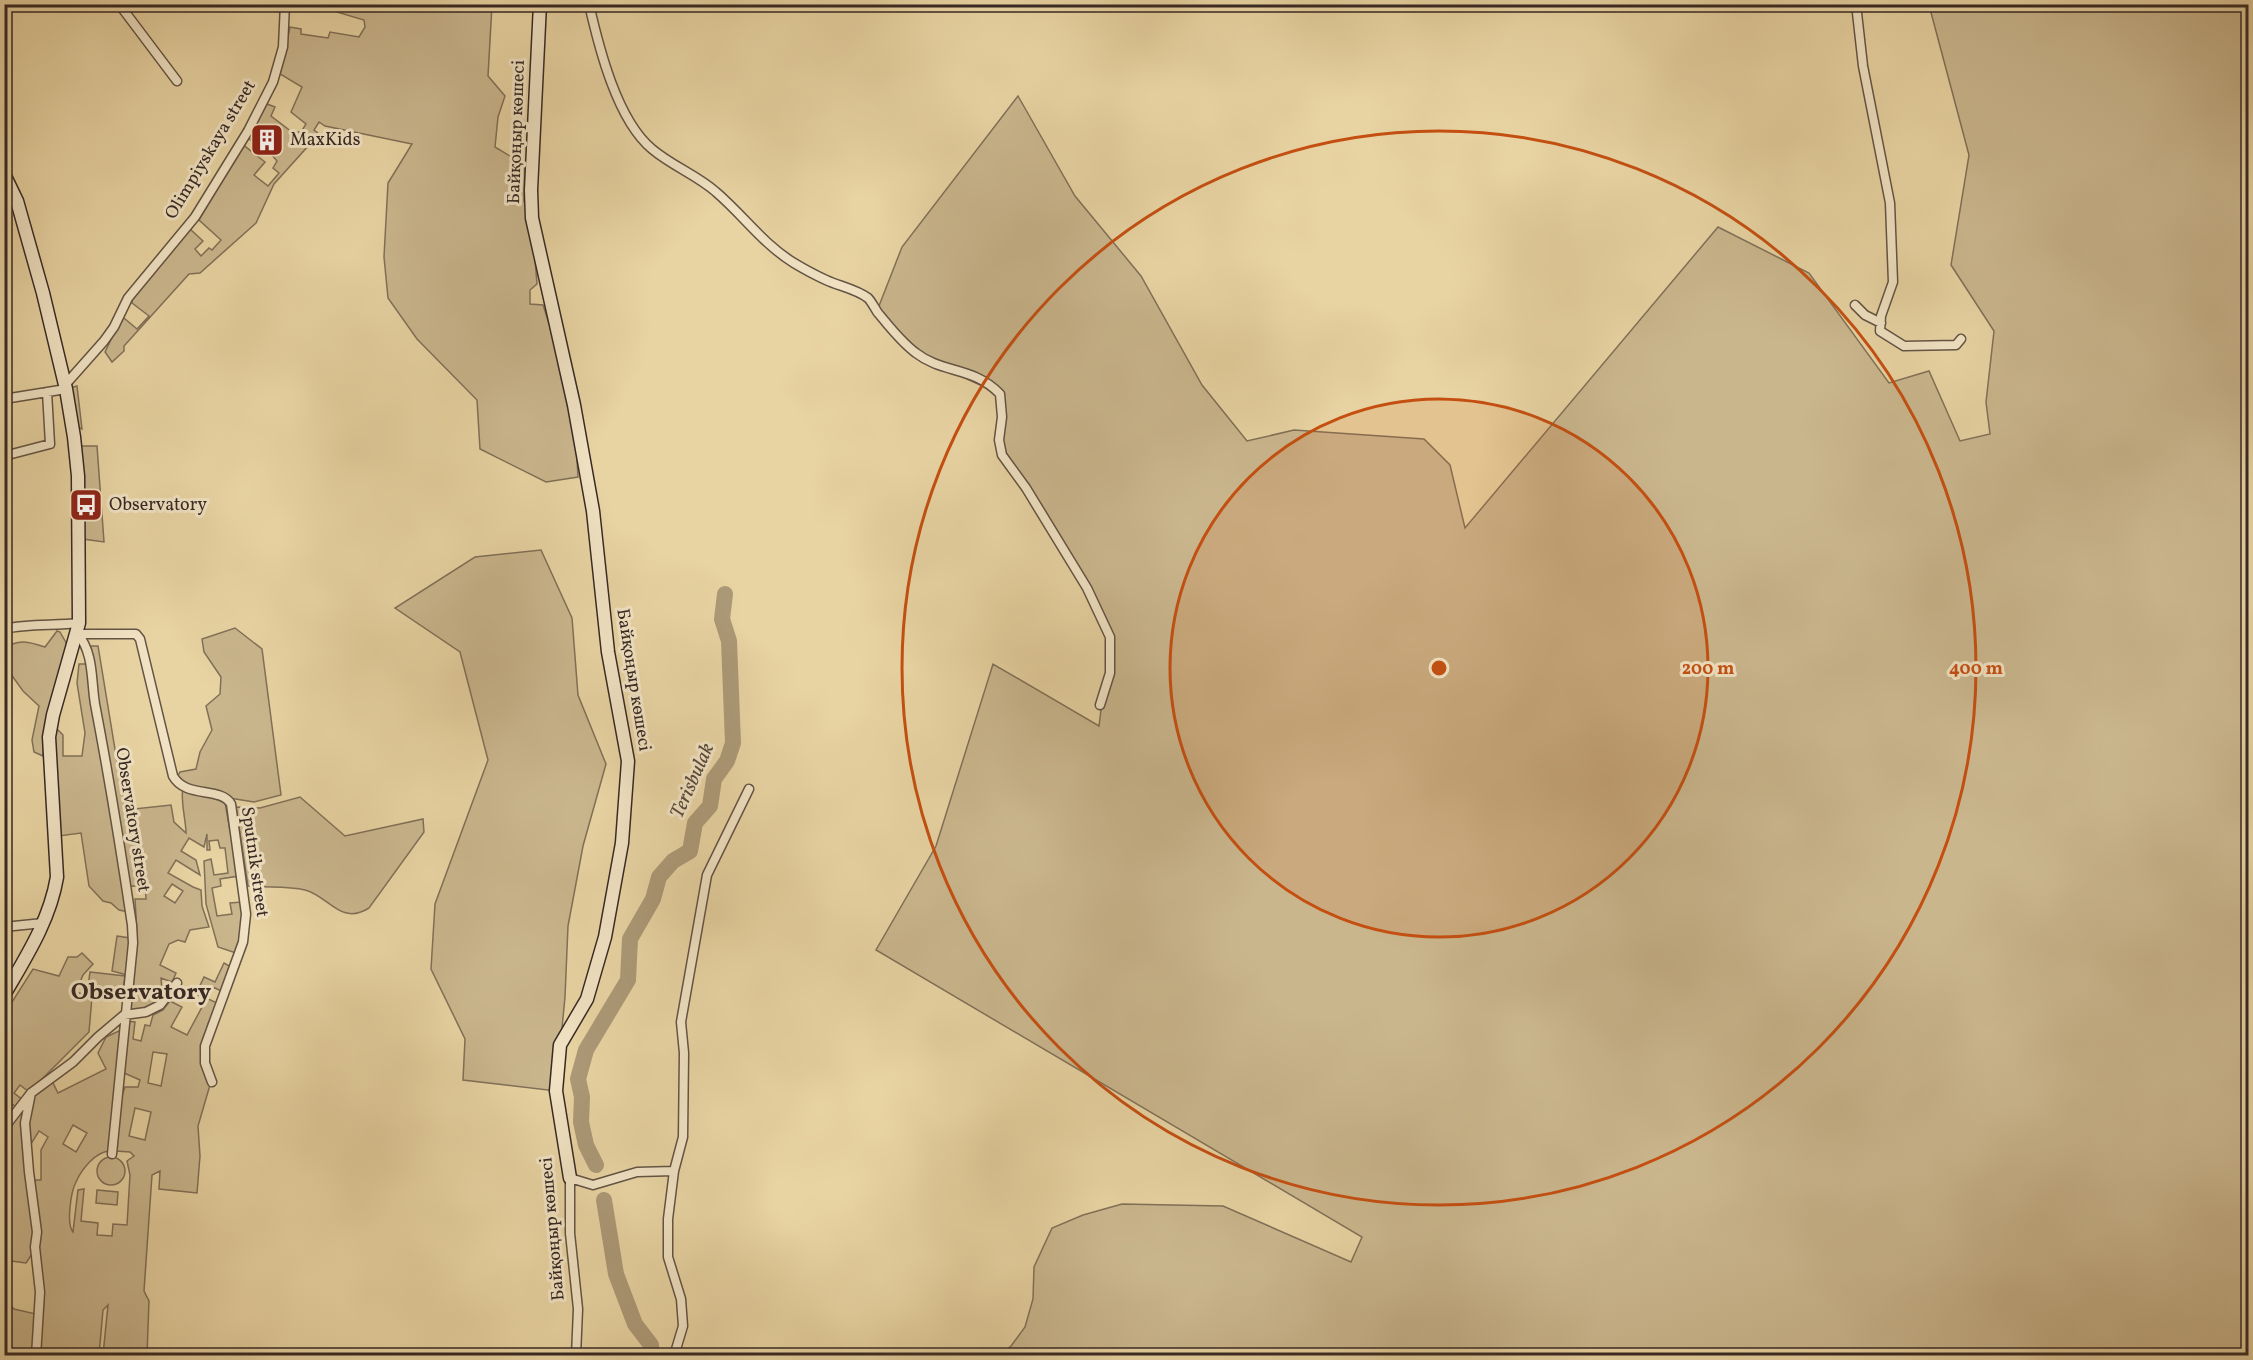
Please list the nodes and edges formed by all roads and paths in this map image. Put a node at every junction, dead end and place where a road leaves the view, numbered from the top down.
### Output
1 (119, 4) edge
2 (272, 4) edge
3 (540, 4) edge
4 (589, 4) edge
5 (1856, 4) edge
6 (285, 7) edge
7 (177, 81) dead end
8 (4, 174) edge
9 (1855, 305) dead end
10 (1881, 322) junction
11 (1961, 339) dead end
12 (66, 387) junction
13 (47, 392) junction
14 (4, 399) edge
15 (4, 456) edge
16 (4, 628) edge
17 (78, 629) junction
18 (1100, 705) dead end
19 (749, 789) dead end
20 (43, 923) junction
21 (4, 927) edge
22 (177, 983) dead end
23 (4, 995) edge
24 (124, 1015) junction
25 (213, 1082) dead end
26 (31, 1093) junction
27 (4, 1128) edge
28 (112, 1154) dead end
29 (674, 1171) junction
30 (570, 1178) junction
31 (36, 1356) edge
32 (576, 1356) edge
33 (674, 1356) edge

1 - 7 street
2 - 6 street
3 - 30 street, Байқоңыр көшесі
4 - 18 street
5 - 10 street
6 - 12 street, Olimpiyskaya street
8 - 12 street
9 - 10 street
10 - 11 street
12 - 13 street
12 - 17 street
13 - 14 street
13 - 15 street
16 - 17 street
17 - 20 street
17 - 24 street, Observatory street
17 - 25 street, Sputnik street
19 - 29 street
20 - 21 street
20 - 23 street
22 - 24 street
24 - 26 street
24 - 28 street, Observatory street
26 - 27 street
26 - 31 street
29 - 30 street
29 - 33 street
30 - 32 street, Байқоңыр көшесі

